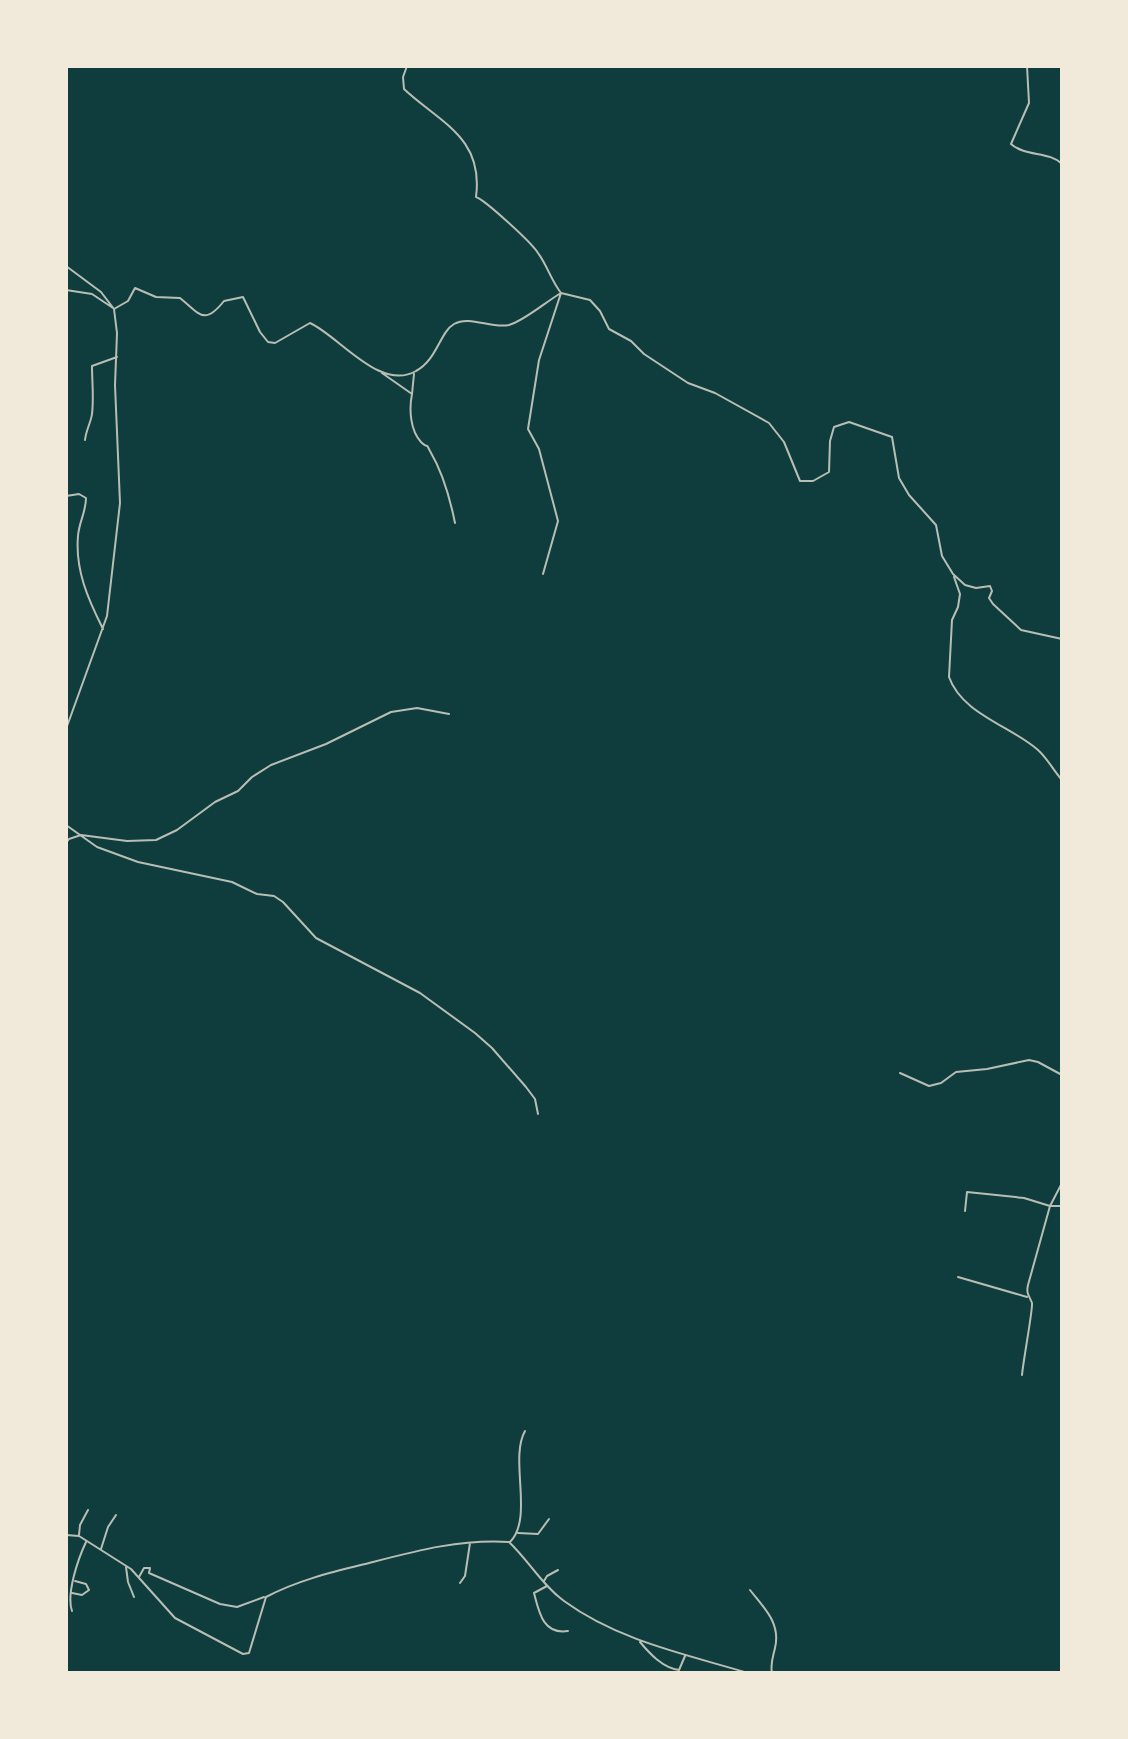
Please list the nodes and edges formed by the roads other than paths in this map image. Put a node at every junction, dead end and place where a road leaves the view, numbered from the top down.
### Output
1 (407, 66) edge
2 (1027, 66) edge
3 (1062, 164) edge
4 (66, 266) edge
5 (66, 290) edge
6 (561, 293) junction
7 (114, 309) junction
8 (117, 357) junction
9 (415, 372) junction
10 (381, 373) junction
11 (412, 394) junction
12 (85, 440) dead end
13 (66, 496) edge
14 (455, 523) dead end
15 (543, 574) dead end
16 (953, 574) junction
17 (103, 630) junction
18 (1062, 639) edge
19 (449, 714) dead end
20 (66, 729) edge
21 (1062, 780) edge
22 (66, 825) edge
23 (81, 835) junction
24 (66, 843) edge
25 (66, 916) edge
26 (67, 921) edge
27 (900, 1073) dead end
28 (1062, 1075) edge
29 (538, 1114) dead end
30 (1062, 1183) edge
31 (1050, 1206) junction
32 (1062, 1206) edge
33 (965, 1211) dead end
34 (958, 1277) dead end
35 (1028, 1298) junction
36 (1022, 1375) dead end
37 (525, 1431) dead end
38 (88, 1510) dead end
39 (116, 1515) dead end
40 (549, 1519) dead end
41 (517, 1534) junction
42 (66, 1535) edge
43 (79, 1536) junction
44 (86, 1541) junction
45 (470, 1542) junction
46 (509, 1542) junction
47 (101, 1550) junction
48 (126, 1566) junction
49 (558, 1570) dead end
50 (138, 1578) junction
51 (74, 1581) junction
52 (460, 1583) dead end
53 (545, 1584) junction
54 (750, 1590) dead end
55 (72, 1593) junction
56 (134, 1597) dead end
57 (266, 1597) junction
58 (72, 1611) dead end
59 (568, 1631) dead end
60 (639, 1641) junction
61 (686, 1654) junction
62 (748, 1673) edge
63 (772, 1673) edge

1 - 6 street
2 - 3 street
4 - 7 street
5 - 7 street
6 - 9 street
6 - 15 street
6 - 16 street
7 - 8 street
7 - 10 street
8 - 12 street
8 - 17 street
9 - 10 street
9 - 11 street
10 - 11 street
11 - 14 street
13 - 17 street
16 - 18 street
16 - 21 street
17 - 20 street
19 - 23 street
22 - 23 street
23 - 24 street
23 - 29 street
25 - 26 street
27 - 28 street
30 - 31 street
31 - 32 street
31 - 33 street
31 - 35 street
34 - 35 street
35 - 36 street
37 - 41 street
38 - 43 street
39 - 47 street
40 - 41 street
41 - 46 street
42 - 43 street
43 - 44 street
44 - 47 street
44 - 51 street
45 - 46 street
45 - 52 street
45 - 57 street
46 - 53 street
47 - 48 street
48 - 50 street
48 - 56 street
49 - 53 street
50 - 57 street
50 - 57 street
51 - 55 street
51 - 55 street
53 - 59 street
53 - 60 street
54 - 63 street
55 - 58 street
60 - 61 street
60 - 61 street
61 - 62 street

